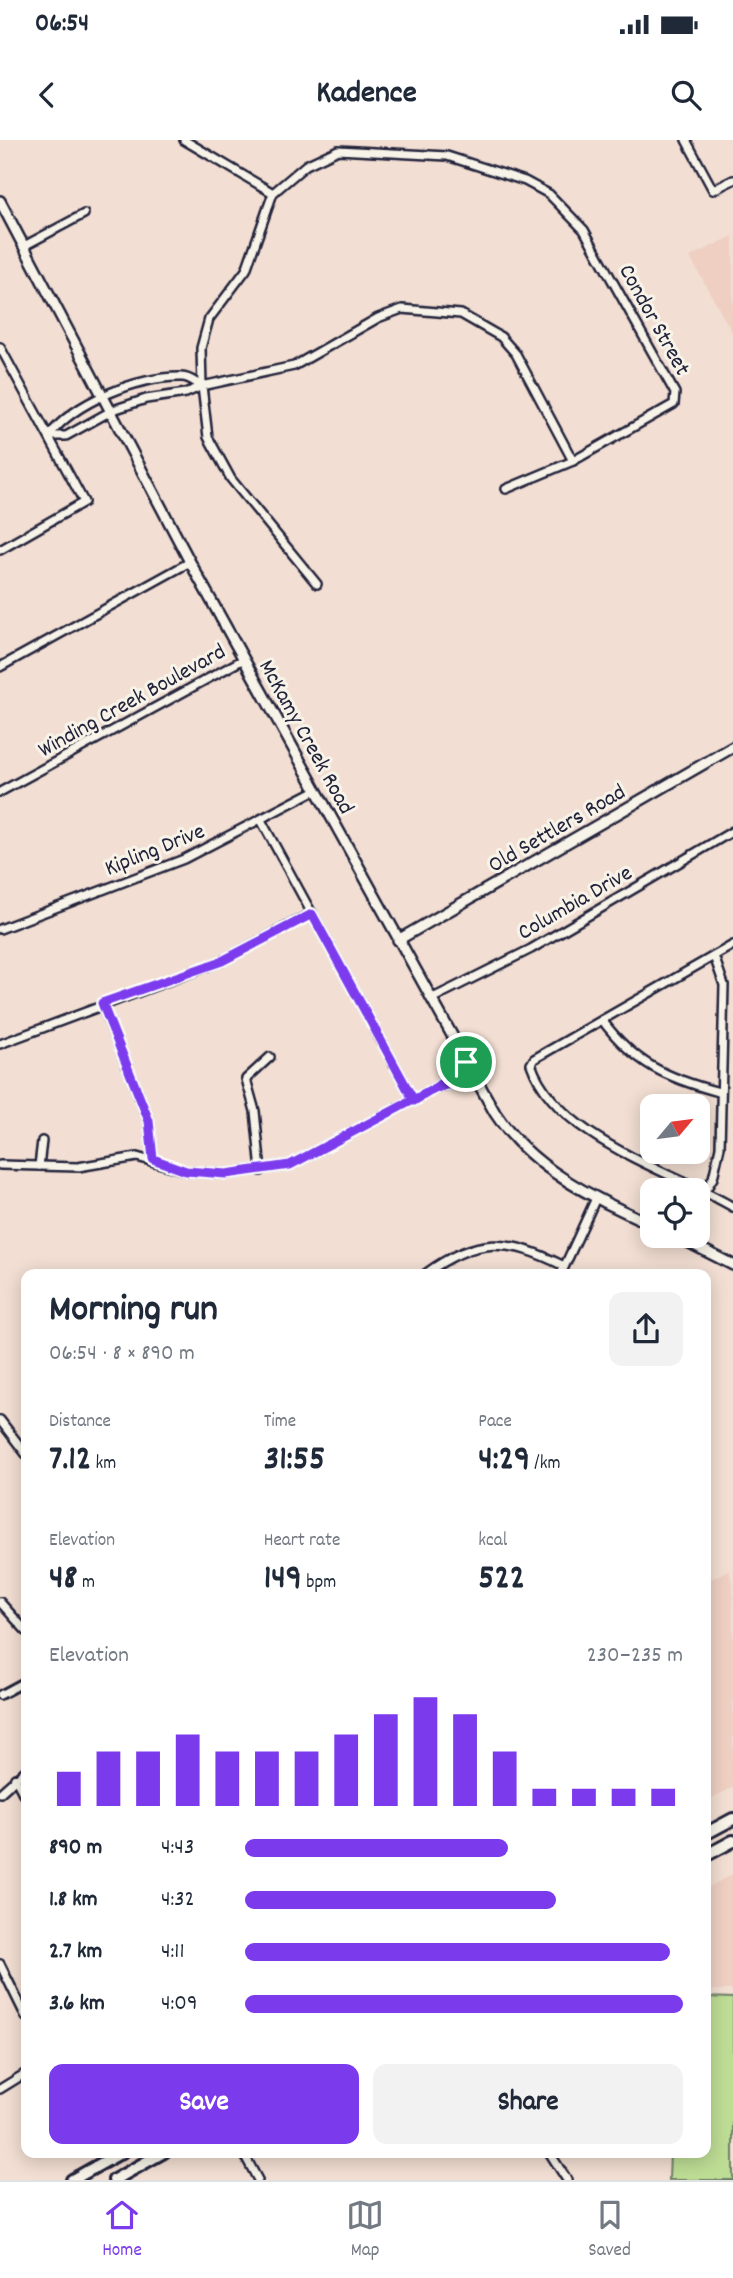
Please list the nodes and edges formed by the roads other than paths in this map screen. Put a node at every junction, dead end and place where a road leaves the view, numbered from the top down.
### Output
1 (184, 140) edge
2 (686, 140) edge
3 (733, 180) edge
4 (273, 193) junction
5 (0, 201) edge
6 (84, 214) dead end
7 (24, 246) junction
8 (0, 347) edge
9 (202, 386) junction
10 (105, 396) junction
11 (113, 410) junction
12 (48, 436) junction
13 (573, 461) junction
14 (506, 489) dead end
15 (0, 550) edge
16 (190, 562) junction
17 (317, 584) dead end
18 (244, 659) junction
19 (0, 667) edge
20 (733, 747) edge
21 (316, 790) junction
22 (0, 792) edge
23 (261, 820) junction
24 (733, 831) edge
25 (312, 914) junction
26 (0, 929) edge
27 (398, 940) junction
28 (733, 945) edge
29 (714, 956) junction
30 (431, 999) junction
31 (102, 1003) junction
32 (602, 1020) junction
33 (0, 1044) edge
34 (270, 1057) dead end
35 (466, 1062) junction
36 (474, 1077) junction
37 (434, 1089) junction
38 (719, 1093) junction
39 (414, 1101) junction
40 (42, 1141) dead end
41 (153, 1159) junction
42 (0, 1165) edge
43 (39, 1166) junction
44 (261, 1171) junction
45 (679, 1178) edge
46 (710, 1182) edge
47 (710, 1193) edge
48 (596, 1198) junction
49 (733, 1207) edge
50 (640, 1219) edge
51 (701, 1248) edge
52 (733, 1265) edge
53 (432, 1269) edge
54 (561, 1269) edge
55 (563, 1269) edge
56 (0, 1420) edge
57 (21, 1447) edge
58 (0, 1602) edge
59 (21, 1625) edge
60 (21, 1684) edge
61 (0, 1695) edge
62 (21, 1774) edge
63 (15, 1778) junction
64 (21, 1789) edge
65 (0, 1793) edge
66 (733, 1819) edge
67 (711, 1831) edge
68 (733, 1841) edge
69 (711, 1853) edge
70 (0, 1964) edge
71 (21, 2007) edge
72 (21, 2076) edge
73 (0, 2089) edge
74 (111, 2158) edge
75 (153, 2158) edge
76 (246, 2158) edge
77 (553, 2158) edge
78 (72, 2180) edge
79 (114, 2180) edge
80 (258, 2180) edge
81 (567, 2180) edge

1 - 4 street
2 - 3 street
4 - 9 street
4 - 13 street, Condor Street
5 - 7 street, McKamy Creek Road
6 - 7 street
7 - 10 street, McKamy Creek Road
8 - 12 street
9 - 10 street
9 - 11 street
9 - 13 street
9 - 17 street
10 - 11 street, McKamy Creek Road
10 - 12 street
11 - 12 street
11 - 16 street, McKamy Creek Road
12 - 15 street
13 - 14 street, Condor Street
16 - 18 street, McKamy Creek Road
16 - 19 street
18 - 21 street, McKamy Creek Road
18 - 22 street, Winding Creek Boulevard
20 - 27 street, Old Settlers Road
21 - 23 street, Kipling Drive
21 - 27 street, McKamy Creek Road
23 - 25 street
23 - 26 street, Kipling Drive
24 - 30 street, Columbia Drive
25 - 31 street
25 - 39 street
27 - 30 street, McKamy Creek Road
28 - 29 street
29 - 32 street
29 - 38 street
30 - 35 street, McKamy Creek Road
31 - 33 street
31 - 41 street
32 - 38 street
32 - 45 street
34 - 44 street
35 - 36 street, McKamy Creek Road
35 - 37 street
36 - 37 street
36 - 48 street, McKamy Creek Road
37 - 39 street
38 - 46 street
39 - 44 street
40 - 43 street
41 - 43 street
41 - 44 street
42 - 43 street
47 - 49 street
48 - 50 street, McKamy Creek Road
48 - 55 street
51 - 52 street
53 - 54 street
56 - 57 street
58 - 59 street
60 - 61 street
62 - 63 street
63 - 64 street
63 - 65 street
66 - 67 main road
68 - 69 main road
70 - 71 street
72 - 73 street
74 - 78 main road
75 - 79 main road
76 - 80 street
77 - 81 street

